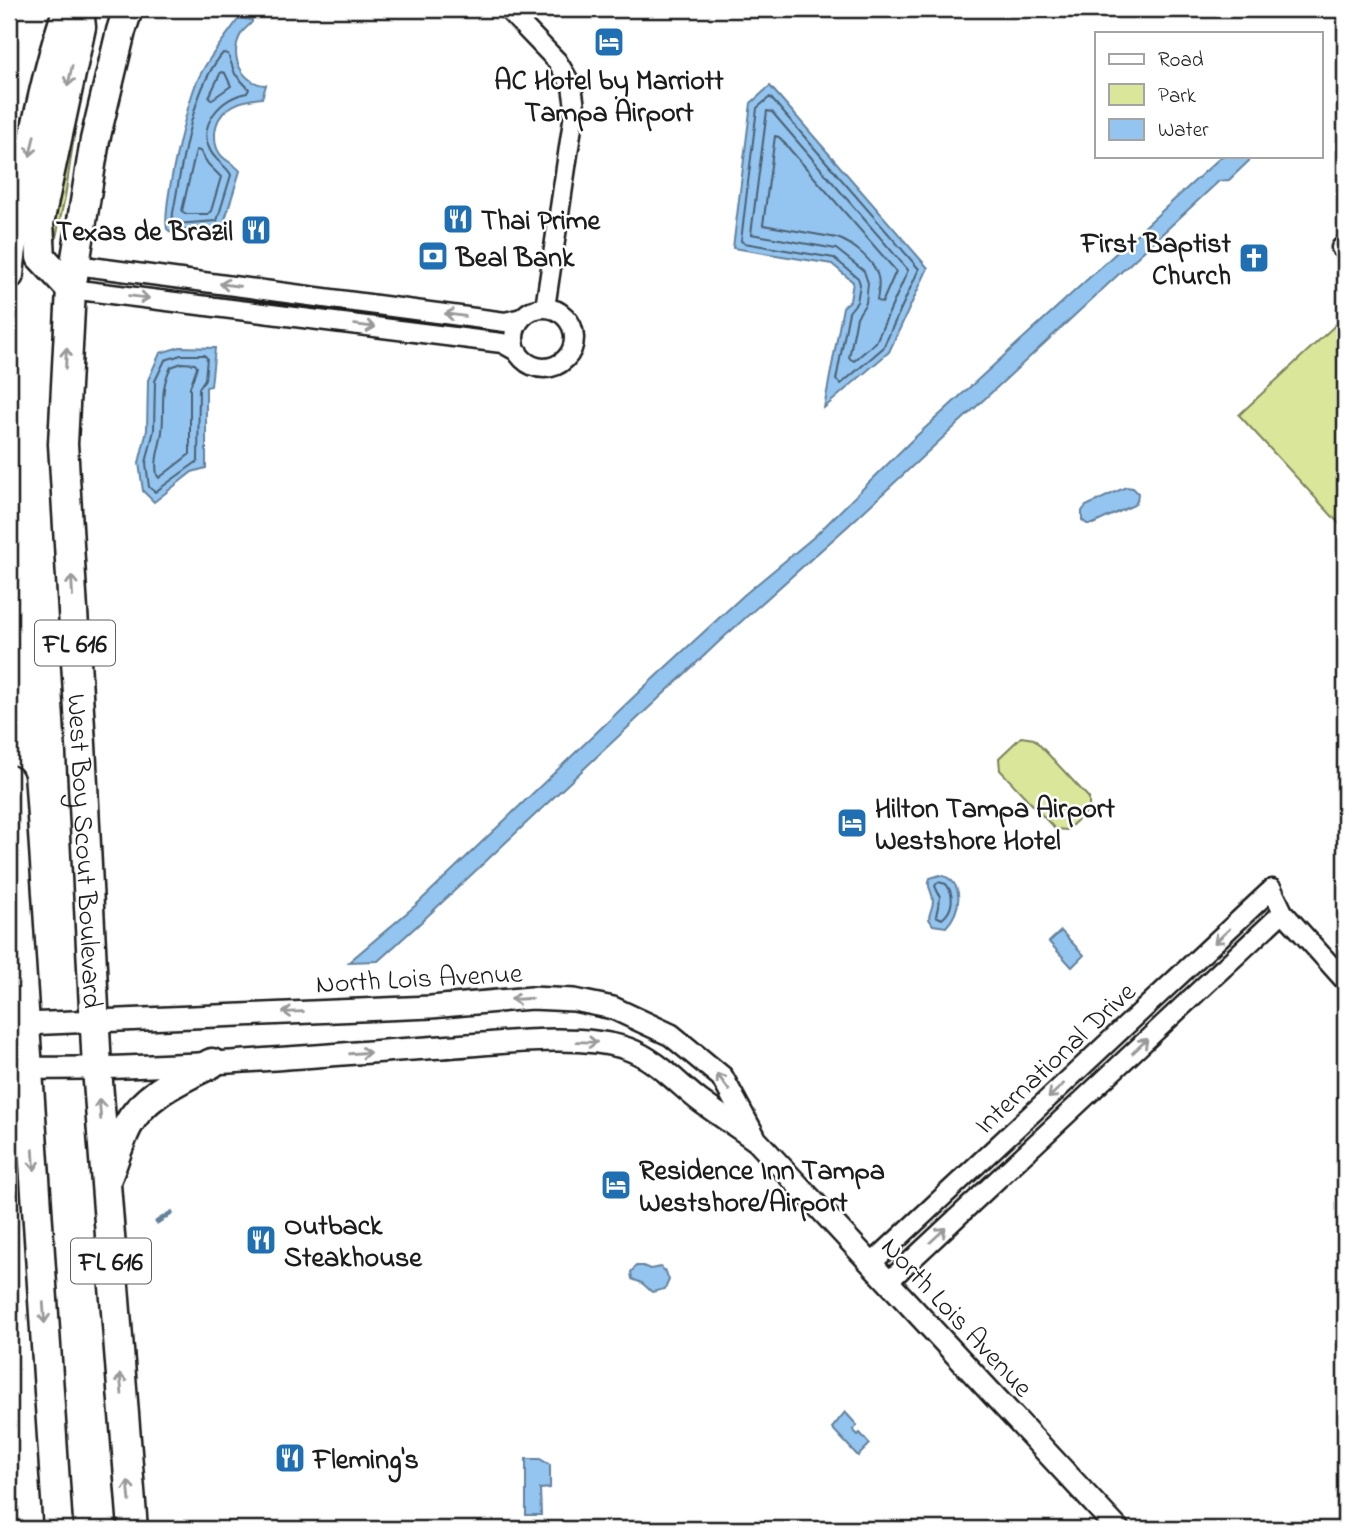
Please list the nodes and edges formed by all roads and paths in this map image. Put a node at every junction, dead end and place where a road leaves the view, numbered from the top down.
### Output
1 (68, 9) edge
2 (79, 9) edge
3 (128, 9) edge
4 (507, 9) edge
5 (9, 275) edge
6 (74, 277) junction
7 (304, 294) junction
8 (545, 308) junction
9 (522, 318) junction
10 (319, 321) junction
11 (518, 352) junction
12 (9, 780) edge
13 (1283, 912) junction
14 (1345, 981) edge
15 (1162, 992) junction
16 (1179, 1009) junction
17 (94, 1021) junction
18 (25, 1024) junction
19 (212, 1063) junction
20 (28, 1068) junction
21 (96, 1069) junction
22 (757, 1140) junction
23 (981, 1161) junction
24 (998, 1179) junction
25 (105, 1184) junction
26 (871, 1264) junction
27 (888, 1282) junction
28 (58, 1529) edge
29 (132, 1529) edge
30 (1118, 1529) edge

1 -> 5 main road
2 -> 6 main road
3 - 6 main road, West Boy Scout Boulevard / FL 616
4 - 8 street
7 -> 6 street
6 -> 10 street
17 -> 6 main road, West Boy Scout Boulevard / FL 616
9 -> 7 street
7 - 10 street
8 - 9 street
8 - 11 street
9 - 11 street
10 -> 11 street
12 - 18 main road, FL 616
13 - 14 street
13 -> 15 street, International Drive
13 - 16 street, International Drive
15 - 16 street
15 -> 23 street, International Drive
24 -> 16 street, International Drive
17 - 18 street, North Lois Avenue
17 - 21 main road, West Boy Scout Boulevard / FL 616
22 -> 17 street, North Lois Avenue
18 - 20 main road, FL 616
19 - 21 street, North Lois Avenue
19 -> 22 street, North Lois Avenue
19 - 25 main road
20 - 21 street, North Lois Avenue
20 -> 28 main road, FL 616
25 -> 21 main road, West Boy Scout Boulevard / FL 616
22 - 26 street, North Lois Avenue
23 - 24 street
23 - 26 street, International Drive
27 -> 24 street, International Drive
29 -> 25 main road, West Boy Scout Boulevard / FL 616
26 - 27 street, North Lois Avenue
27 - 30 street, North Lois Avenue

